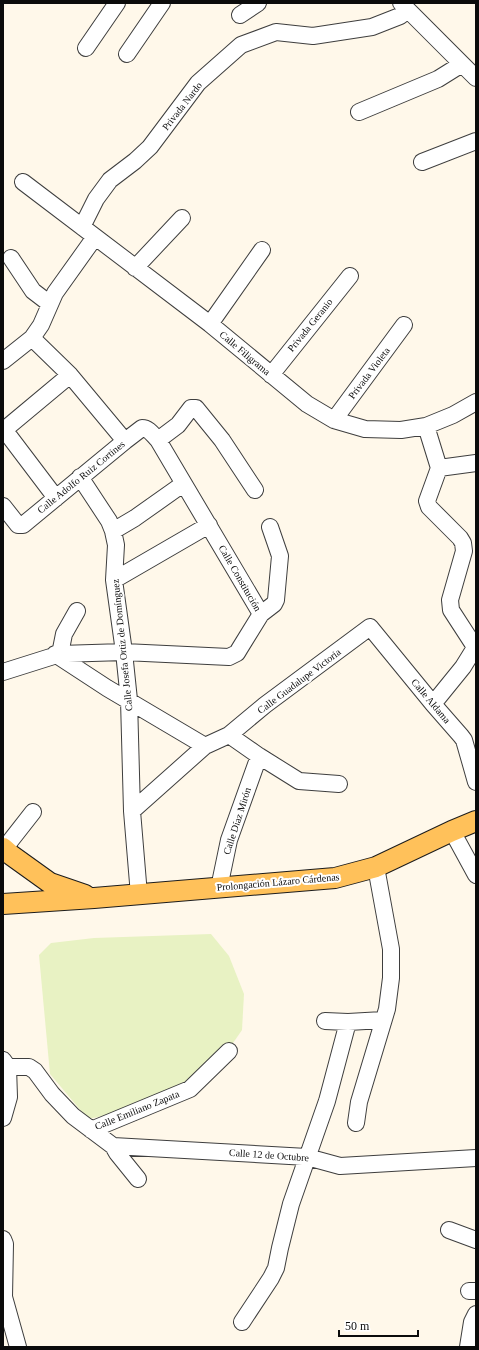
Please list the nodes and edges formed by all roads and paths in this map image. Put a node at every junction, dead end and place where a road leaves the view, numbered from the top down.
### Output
1 (117, 3) edge
2 (162, 3) edge
3 (258, 3) edge
4 (404, 7) edge
5 (240, 15) dead end
6 (86, 48) dead end
7 (127, 54) dead end
8 (462, 64) junction
9 (476, 78) edge
10 (359, 112) dead end
11 (476, 141) edge
12 (422, 162) dead end
13 (23, 182) dead end
14 (182, 218) dead end
15 (82, 227) junction
16 (95, 237) junction
17 (262, 250) dead end
18 (11, 258) dead end
19 (135, 268) junction
20 (350, 276) dead end
21 (50, 304) junction
22 (210, 324) junction
23 (404, 325) dead end
24 (32, 338) junction
25 (3, 361) edge
26 (70, 375) junction
27 (271, 375) junction
28 (476, 402) edge
29 (334, 420) junction
30 (426, 426) junction
31 (142, 428) joint
32 (4, 429) edge
33 (158, 440) junction
34 (125, 441) junction
35 (476, 463) edge
36 (439, 468) junction
37 (80, 478) junction
38 (183, 484) junction
39 (255, 490) dead end
40 (56, 498) junction
41 (3, 506) edge
42 (209, 525) junction
43 (270, 527) dead end
44 (113, 531) junction
45 (114, 580) junction
46 (77, 611) dead end
47 (261, 614) junction
48 (370, 627) joint
49 (475, 646) edge
50 (124, 652) junction
51 (58, 654) junction
52 (3, 672) edge
53 (129, 700) junction
54 (433, 704) junction
55 (229, 735) junction
56 (205, 746) junction
57 (259, 756) junction
58 (476, 782) edge
59 (339, 784) dead end
60 (132, 811) junction
61 (33, 812) dead end
62 (476, 822) edge
63 (452, 831) junction
64 (4, 848) edge
65 (376, 867) junction
66 (476, 875) edge
67 (219, 888) junction
68 (139, 894) junction
69 (94, 898) junction
70 (3, 904) edge
71 (383, 1020) junction
72 (325, 1021) dead end
73 (348, 1022) junction
74 (229, 1051) dead end
75 (6, 1063) edge
76 (3, 1118) edge
77 (356, 1123) dead end
78 (90, 1130) junction
79 (114, 1146) junction
80 (307, 1157) junction
81 (476, 1158) edge
82 (138, 1179) dead end
83 (449, 1230) dead end
84 (3, 1239) edge
85 (476, 1240) edge
86 (476, 1314) edge
87 (242, 1322) dead end
88 (18, 1347) edge
89 (468, 1347) edge

1 - 6 street
2 - 7 street
3 - 5 street
4 - 8 street
4 - 15 street, Privada Nardo
8 - 9 street
8 - 10 street
11 - 12 street
13 - 15 street, Calle Filigrama
14 - 19 street
15 - 16 street, Calle Filigrama
16 - 19 street, Calle Filigrama
16 - 21 street
17 - 22 street
18 - 21 street
19 - 22 street, Calle Filigrama
20 - 27 street, Privada Geranio
21 - 24 street
22 - 27 street, Calle Filigrama
23 - 29 street, Privada Violeta
24 - 25 street
24 - 26 street
26 - 32 street
26 - 34 street
27 - 29 street, Calle Filigrama
28 - 30 street, Calle Filigrama
29 - 30 street, Calle Filigrama
30 - 36 street
31 - 33 street, Calle Constitución
31 - 34 street, Calle Adolfo Ruiz Cortines
32 - 40 street
33 - 38 street, Calle Constitución
33 - 39 street
34 - 37 street, Calle Adolfo Ruiz Cortines
35 - 36 street
36 - 49 street
37 - 40 street, Calle Adolfo Ruiz Cortines
37 - 44 street, Calle Josefa Ortiz de Domínguez
38 - 42 street, Calle Constitución
38 - 44 street
40 - 41 street, Calle Adolfo Ruiz Cortines
42 - 45 street
42 - 47 street, Calle Constitución
43 - 47 street
44 - 45 street, Calle Josefa Ortiz de Domínguez
45 - 50 street, Calle Josefa Ortiz de Domínguez
46 - 51 street
47 - 50 street, Calle Constitución
48 - 54 street, Calle Aldama
48 - 55 street, Calle Guadalupe Victoria
49 - 54 street
50 - 51 street, Calle Constitución
50 - 53 street, Calle Josefa Ortiz de Domínguez
51 - 52 street, Calle Constitución
51 - 53 street
53 - 56 street
53 - 60 street, Calle Josefa Ortiz de Domínguez
54 - 58 street, Calle Aldama
55 - 56 street, Calle Guadalupe Victoria
55 - 57 street
56 - 60 street
57 - 59 street
57 - 67 street, Calle Díaz Mirón
60 - 68 street, Calle Josefa Ortiz de Domínguez
61 - 64 street
62 - 63 main road, Prolongación Lázaro Cárdenas
63 - 65 main road, Prolongación Lázaro Cárdenas
63 - 66 street
64 - 69 main road
65 - 67 main road, Prolongación Lázaro Cárdenas
65 - 71 street
67 - 68 main road, Prolongación Lázaro Cárdenas
68 - 69 main road, Prolongación Lázaro Cárdenas
69 - 70 main road, Prolongación Lázaro Cárdenas
71 - 73 street
71 - 77 street
72 - 73 street
73 - 80 street
74 - 78 street, Calle Emiliano Zapata
75 - 76 street, Calle Emiliano Zapata
75 - 78 street, Calle Emiliano Zapata
78 - 79 street
79 - 80 street, Calle 12 de Octubre
79 - 82 street
80 - 81 street, Calle 12 de Octubre
80 - 87 street
83 - 85 street
84 - 88 street
86 - 89 street

